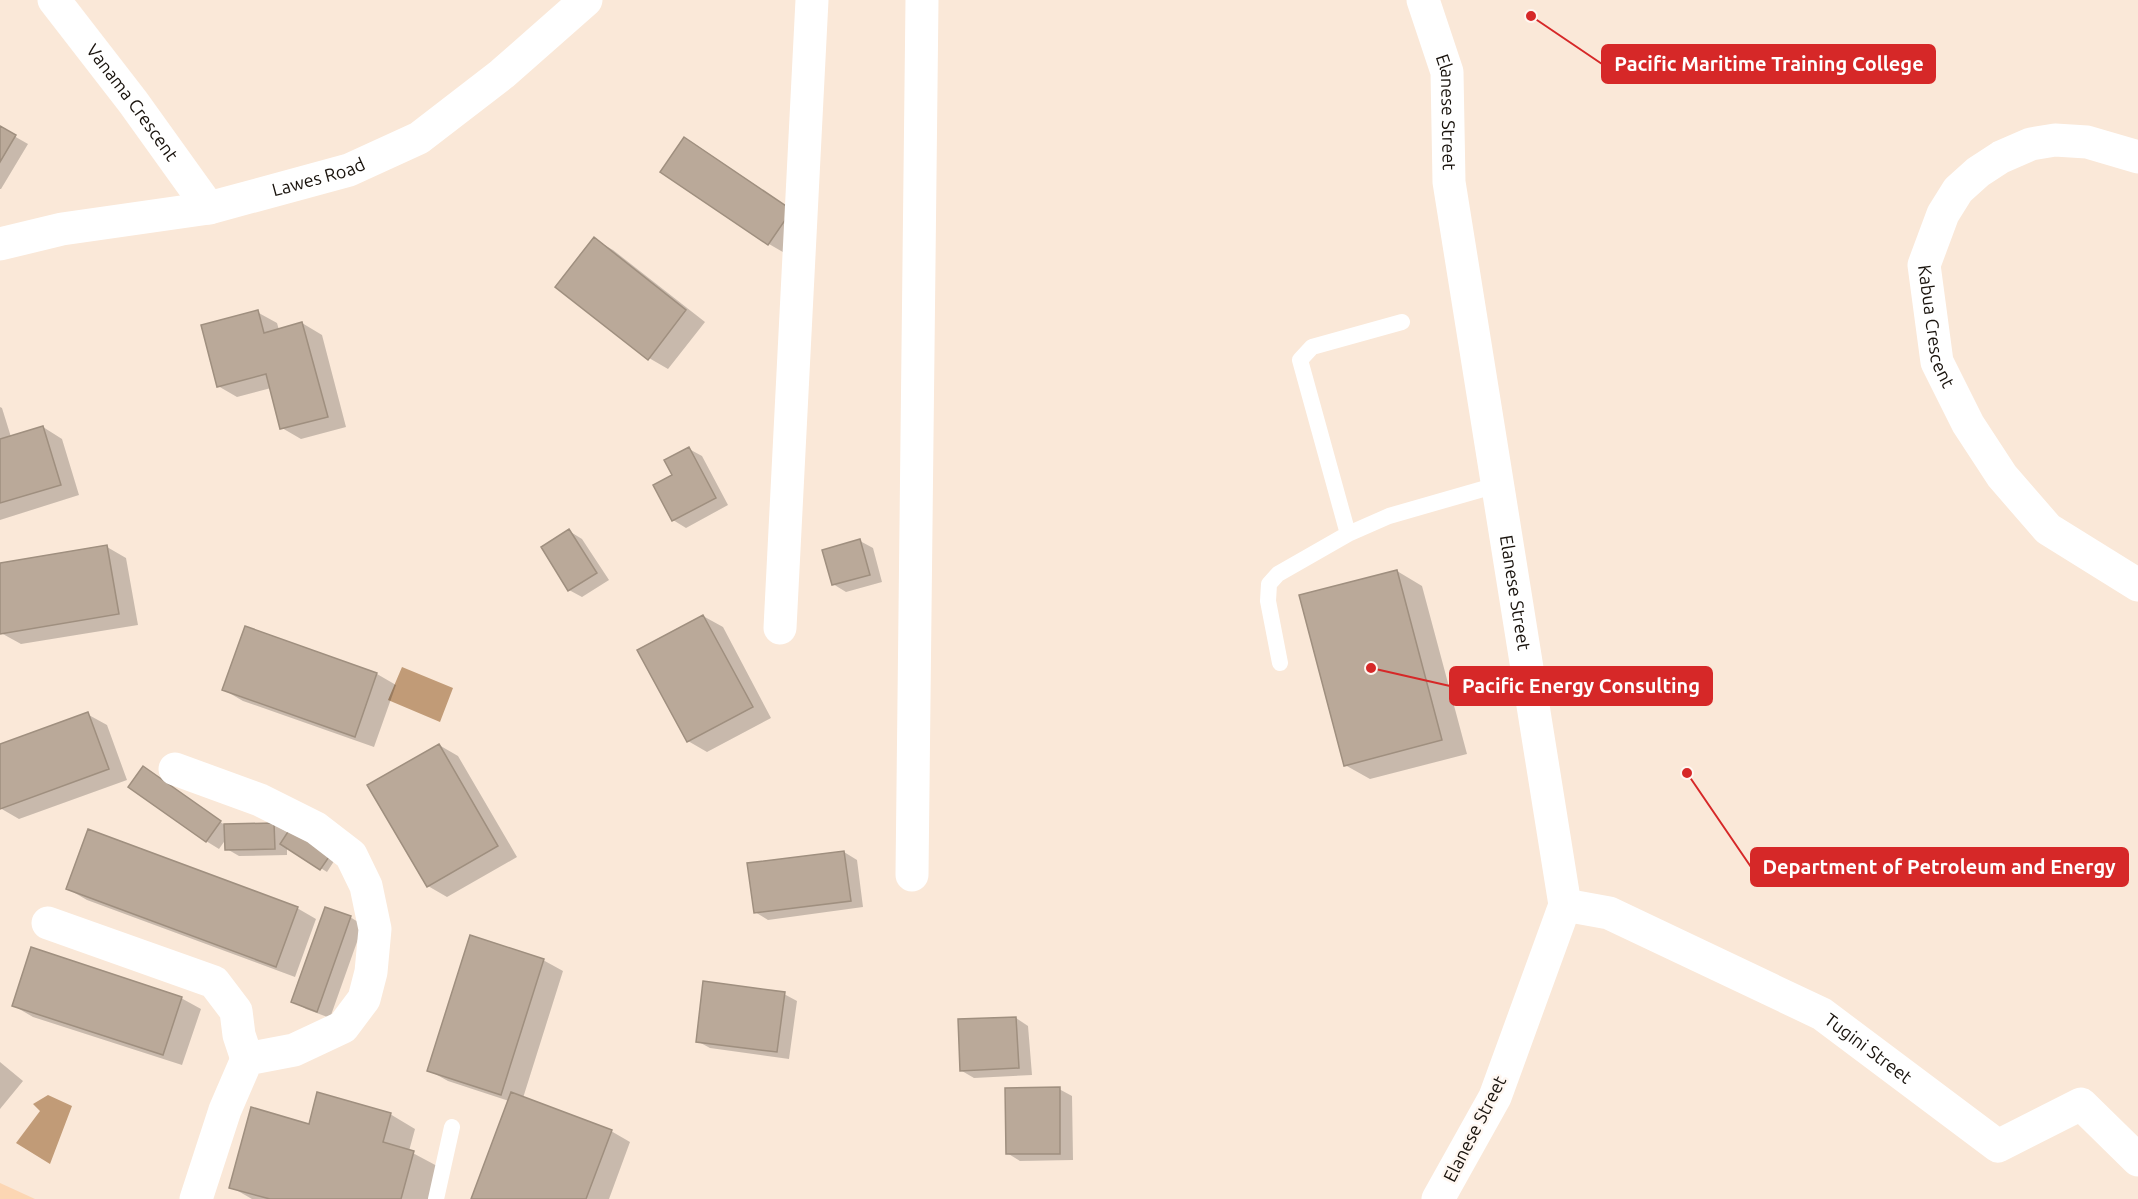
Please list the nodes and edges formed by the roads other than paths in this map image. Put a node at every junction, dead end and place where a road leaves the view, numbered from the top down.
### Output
1 (54, 0) edge
2 (586, 0) edge
3 (812, 0) edge
4 (922, 0) edge
5 (1423, 0) edge
6 (2138, 157) edge
7 (209, 208) junction
8 (0, 244) edge
9 (1402, 322) dead end
10 (1497, 485) junction
11 (1348, 534) junction
12 (2138, 585) edge
13 (780, 628) dead end
14 (1280, 663) dead end
15 (175, 769) dead end
16 (912, 875) dead end
17 (1565, 905) junction
18 (48, 923) dead end
19 (247, 1059) junction
20 (452, 1127) dead end
21 (2138, 1160) edge
22 (196, 1199) edge
23 (436, 1199) edge
24 (1438, 1199) edge

1 - 7 street, Vanama Crescent
2 - 7 street, Lawes Road
3 - 13 street
4 - 16 street
5 - 10 street, Elanese Street
6 - 12 street, Kabua Crescent
7 - 8 street, Lawes Road
9 - 11 lane
10 - 11 lane
10 - 17 street, Elanese Street
11 - 14 lane
15 - 19 street
17 - 21 street, Tugini Street
17 - 24 street, Elanese Street
18 - 19 street
19 - 22 street
20 - 23 lane

